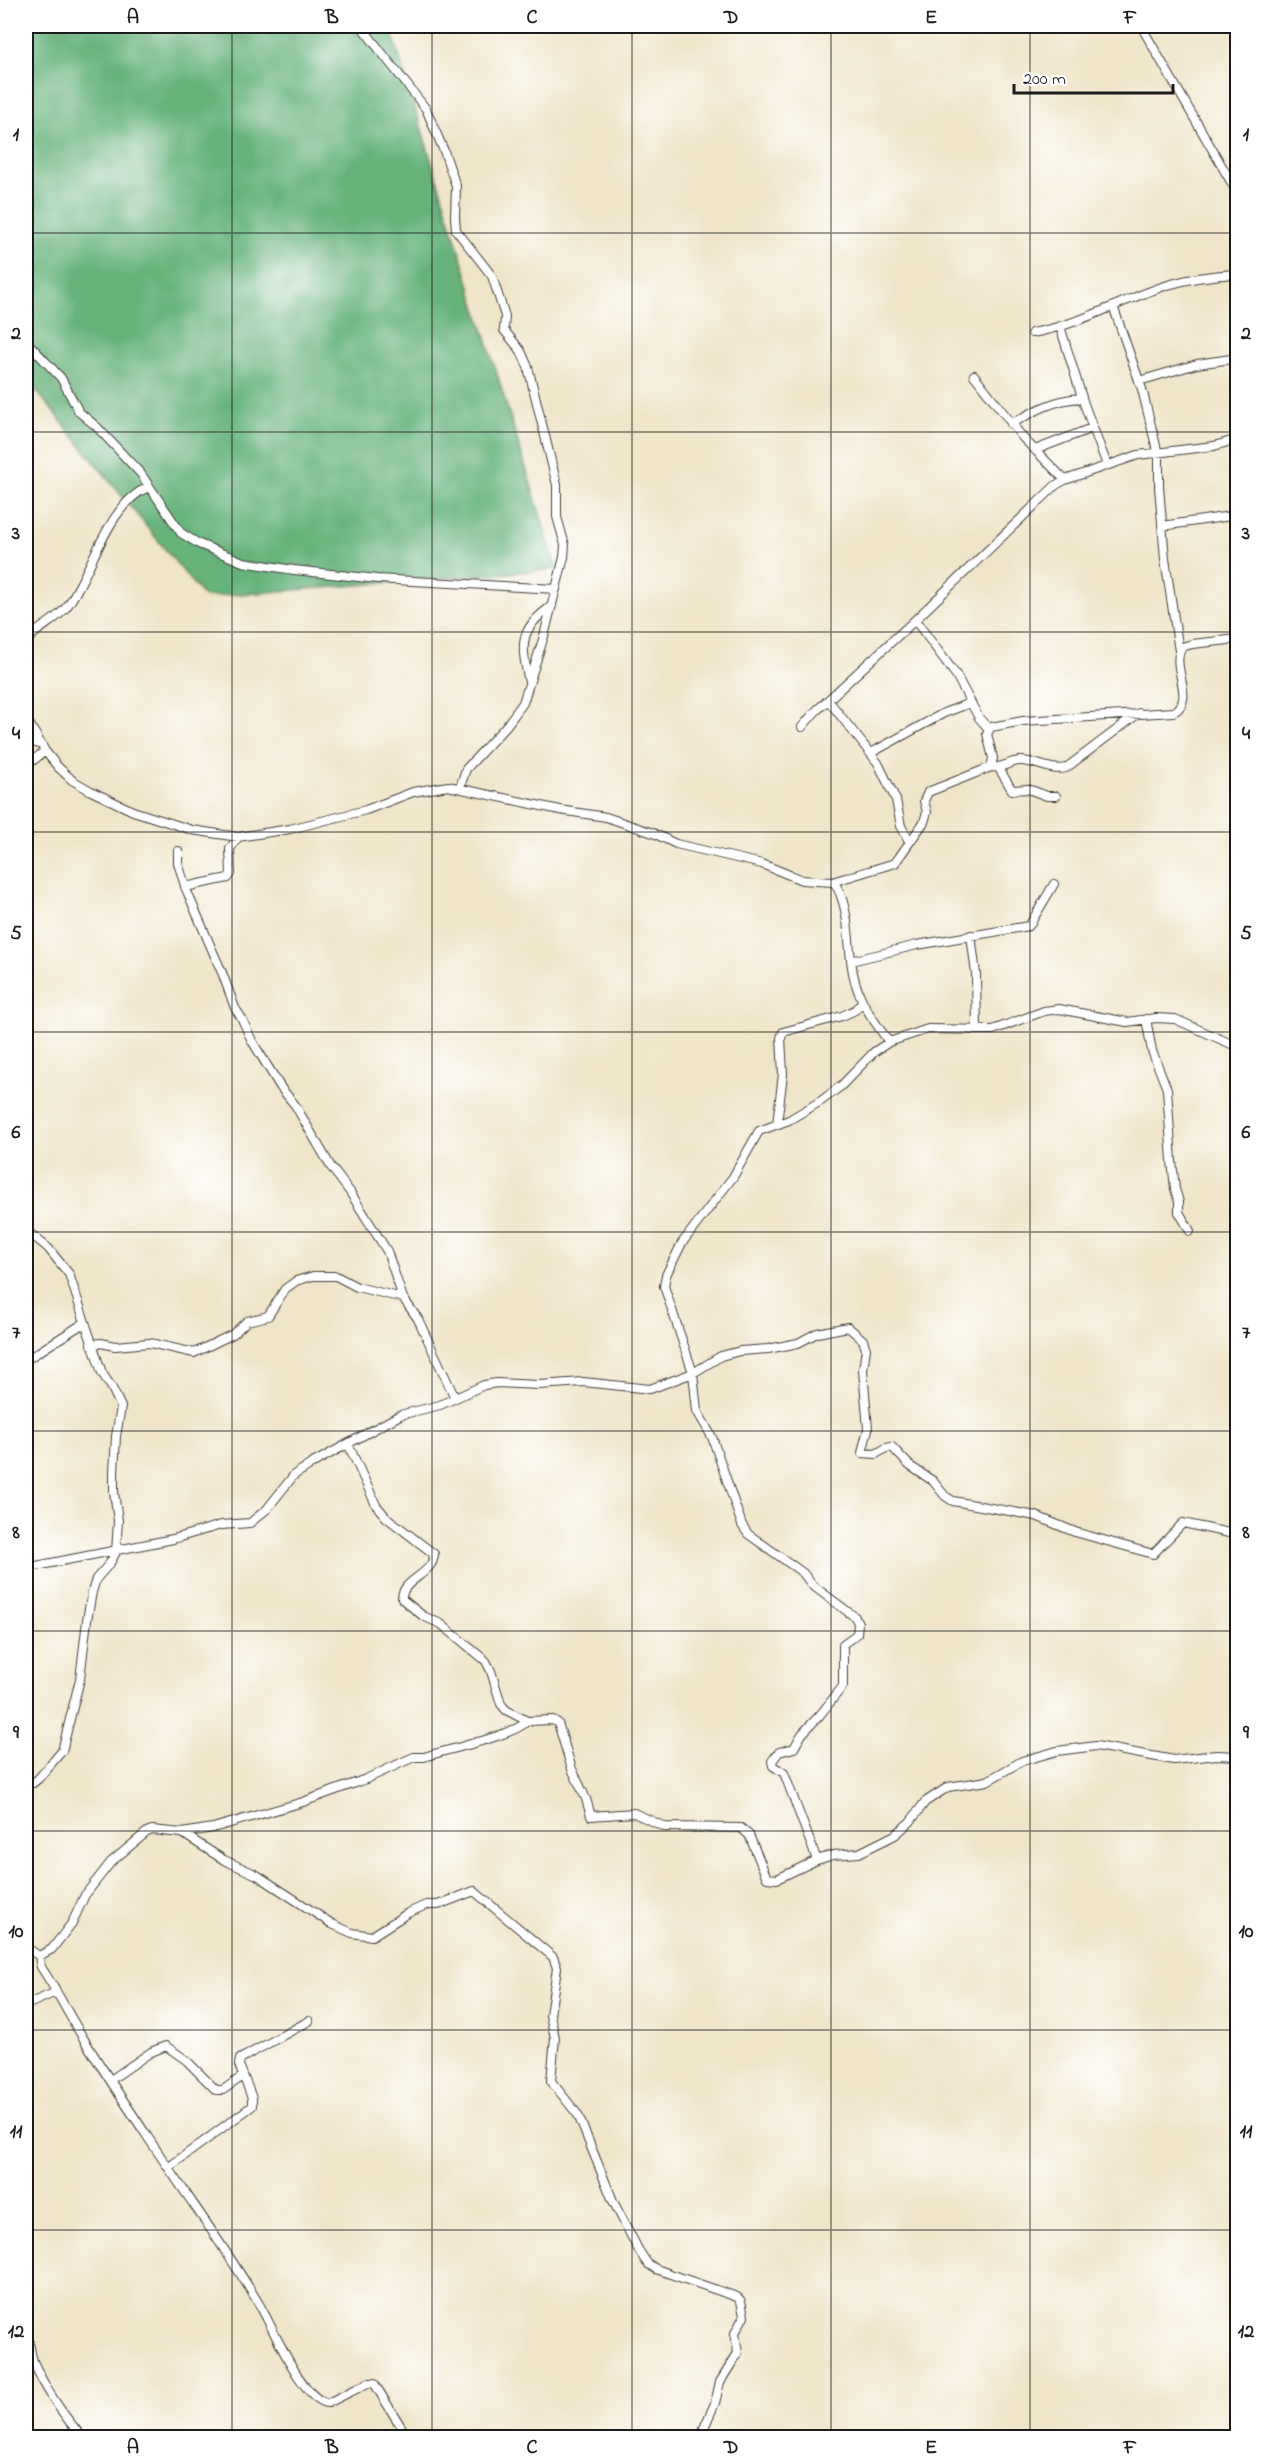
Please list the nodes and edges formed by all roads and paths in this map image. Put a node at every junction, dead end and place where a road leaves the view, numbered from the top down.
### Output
1 (361, 26) edge
2 (1140, 26) edge
3 (1238, 194) edge
4 (1238, 274) edge
5 (1113, 306) junction
6 (1060, 326) junction
7 (1032, 333) dead end
8 (26, 341) edge
9 (1238, 357) edge
10 (974, 375) dead end
11 (1139, 381) junction
12 (1082, 398) junction
13 (1011, 424) junction
14 (1092, 428) junction
15 (1238, 440) edge
16 (1035, 450) junction
17 (1158, 453) junction
18 (1107, 465) junction
19 (1065, 480) junction
20 (150, 487) junction
21 (1238, 515) edge
22 (1162, 526) junction
23 (556, 589) junction
24 (552, 606) junction
25 (915, 620) junction
26 (1238, 639) edge
27 (26, 641) edge
28 (1179, 651) junction
29 (529, 683) junction
30 (828, 699) junction
31 (970, 703) junction
32 (1139, 713) junction
33 (26, 718) edge
34 (802, 727) dead end
35 (989, 729) junction
36 (26, 740) edge
37 (44, 748) junction
38 (871, 753) junction
39 (26, 766) edge
40 (995, 767) junction
41 (460, 787) junction
42 (1056, 796) dead end
43 (238, 837) junction
44 (909, 841) junction
45 (178, 851) dead end
46 (834, 882) junction
47 (1054, 884) dead end
48 (185, 887) junction
49 (971, 935) junction
50 (851, 961) junction
51 (862, 1002) junction
52 (1146, 1019) junction
53 (977, 1030) junction
54 (890, 1042) junction
55 (1238, 1047) edge
56 (777, 1124) junction
57 (26, 1230) edge
58 (1190, 1231) dead end
59 (403, 1298) junction
60 (84, 1323) junction
61 (91, 1344) junction
62 (26, 1360) edge
63 (693, 1373) junction
64 (455, 1398) junction
65 (348, 1444) junction
66 (1238, 1535) edge
67 (116, 1549) junction
68 (26, 1568) edge
69 (528, 1721) junction
70 (1238, 1756) edge
71 (26, 1784) edge
72 (182, 1833) junction
73 (817, 1860) junction
74 (26, 1947) edge
75 (39, 1956) junction
76 (57, 1992) junction
77 (26, 2005) edge
78 (309, 2021) dead end
79 (243, 2076) junction
80 (111, 2079) junction
81 (169, 2167) junction
82 (26, 2333) edge
83 (83, 2438) edge
84 (408, 2438) edge
85 (706, 2438) edge

1 - 23 street
2 - 3 street
4 - 5 street
5 - 6 street
5 - 11 street
6 - 7 street
6 - 12 street
8 - 20 street
9 - 11 street
10 - 13 street
11 - 17 street
12 - 13 street
12 - 14 street
13 - 16 street
14 - 16 street
14 - 18 street
15 - 17 street
16 - 19 street
17 - 18 street
17 - 22 street
18 - 19 street
19 - 25 street
20 - 23 street
20 - 27 street
21 - 22 street
22 - 28 street
23 - 24 street
24 - 29 street
24 - 29 street
25 - 30 street
25 - 31 street
26 - 28 street
28 - 32 street
29 - 41 street
30 - 34 street
30 - 38 street
31 - 35 street
31 - 38 street
32 - 35 street
32 - 40 street
33 - 37 street
35 - 40 street
36 - 37 street
37 - 39 street
37 - 43 street
38 - 44 street
40 - 42 street
40 - 44 street
41 - 43 street
41 - 46 street
43 - 48 street
44 - 46 street
45 - 48 street
46 - 50 street
47 - 49 street
48 - 59 street
49 - 50 street
49 - 53 street
50 - 51 street
51 - 54 street
51 - 56 street
52 - 53 street
52 - 55 street
52 - 58 street
53 - 54 street
54 - 56 street
56 - 63 street
57 - 60 street
59 - 61 street
59 - 64 street
60 - 61 street
60 - 62 street
61 - 67 street
63 - 64 street
63 - 66 street
63 - 73 street
64 - 65 street
65 - 67 street
65 - 69 street
67 - 68 street
67 - 71 street
69 - 72 street
69 - 73 street
70 - 73 street
72 - 75 street
72 - 85 street
74 - 75 street
75 - 76 street
76 - 77 street
76 - 80 street
78 - 79 street
79 - 80 street
79 - 81 street
80 - 81 street
81 - 84 street
82 - 83 street

